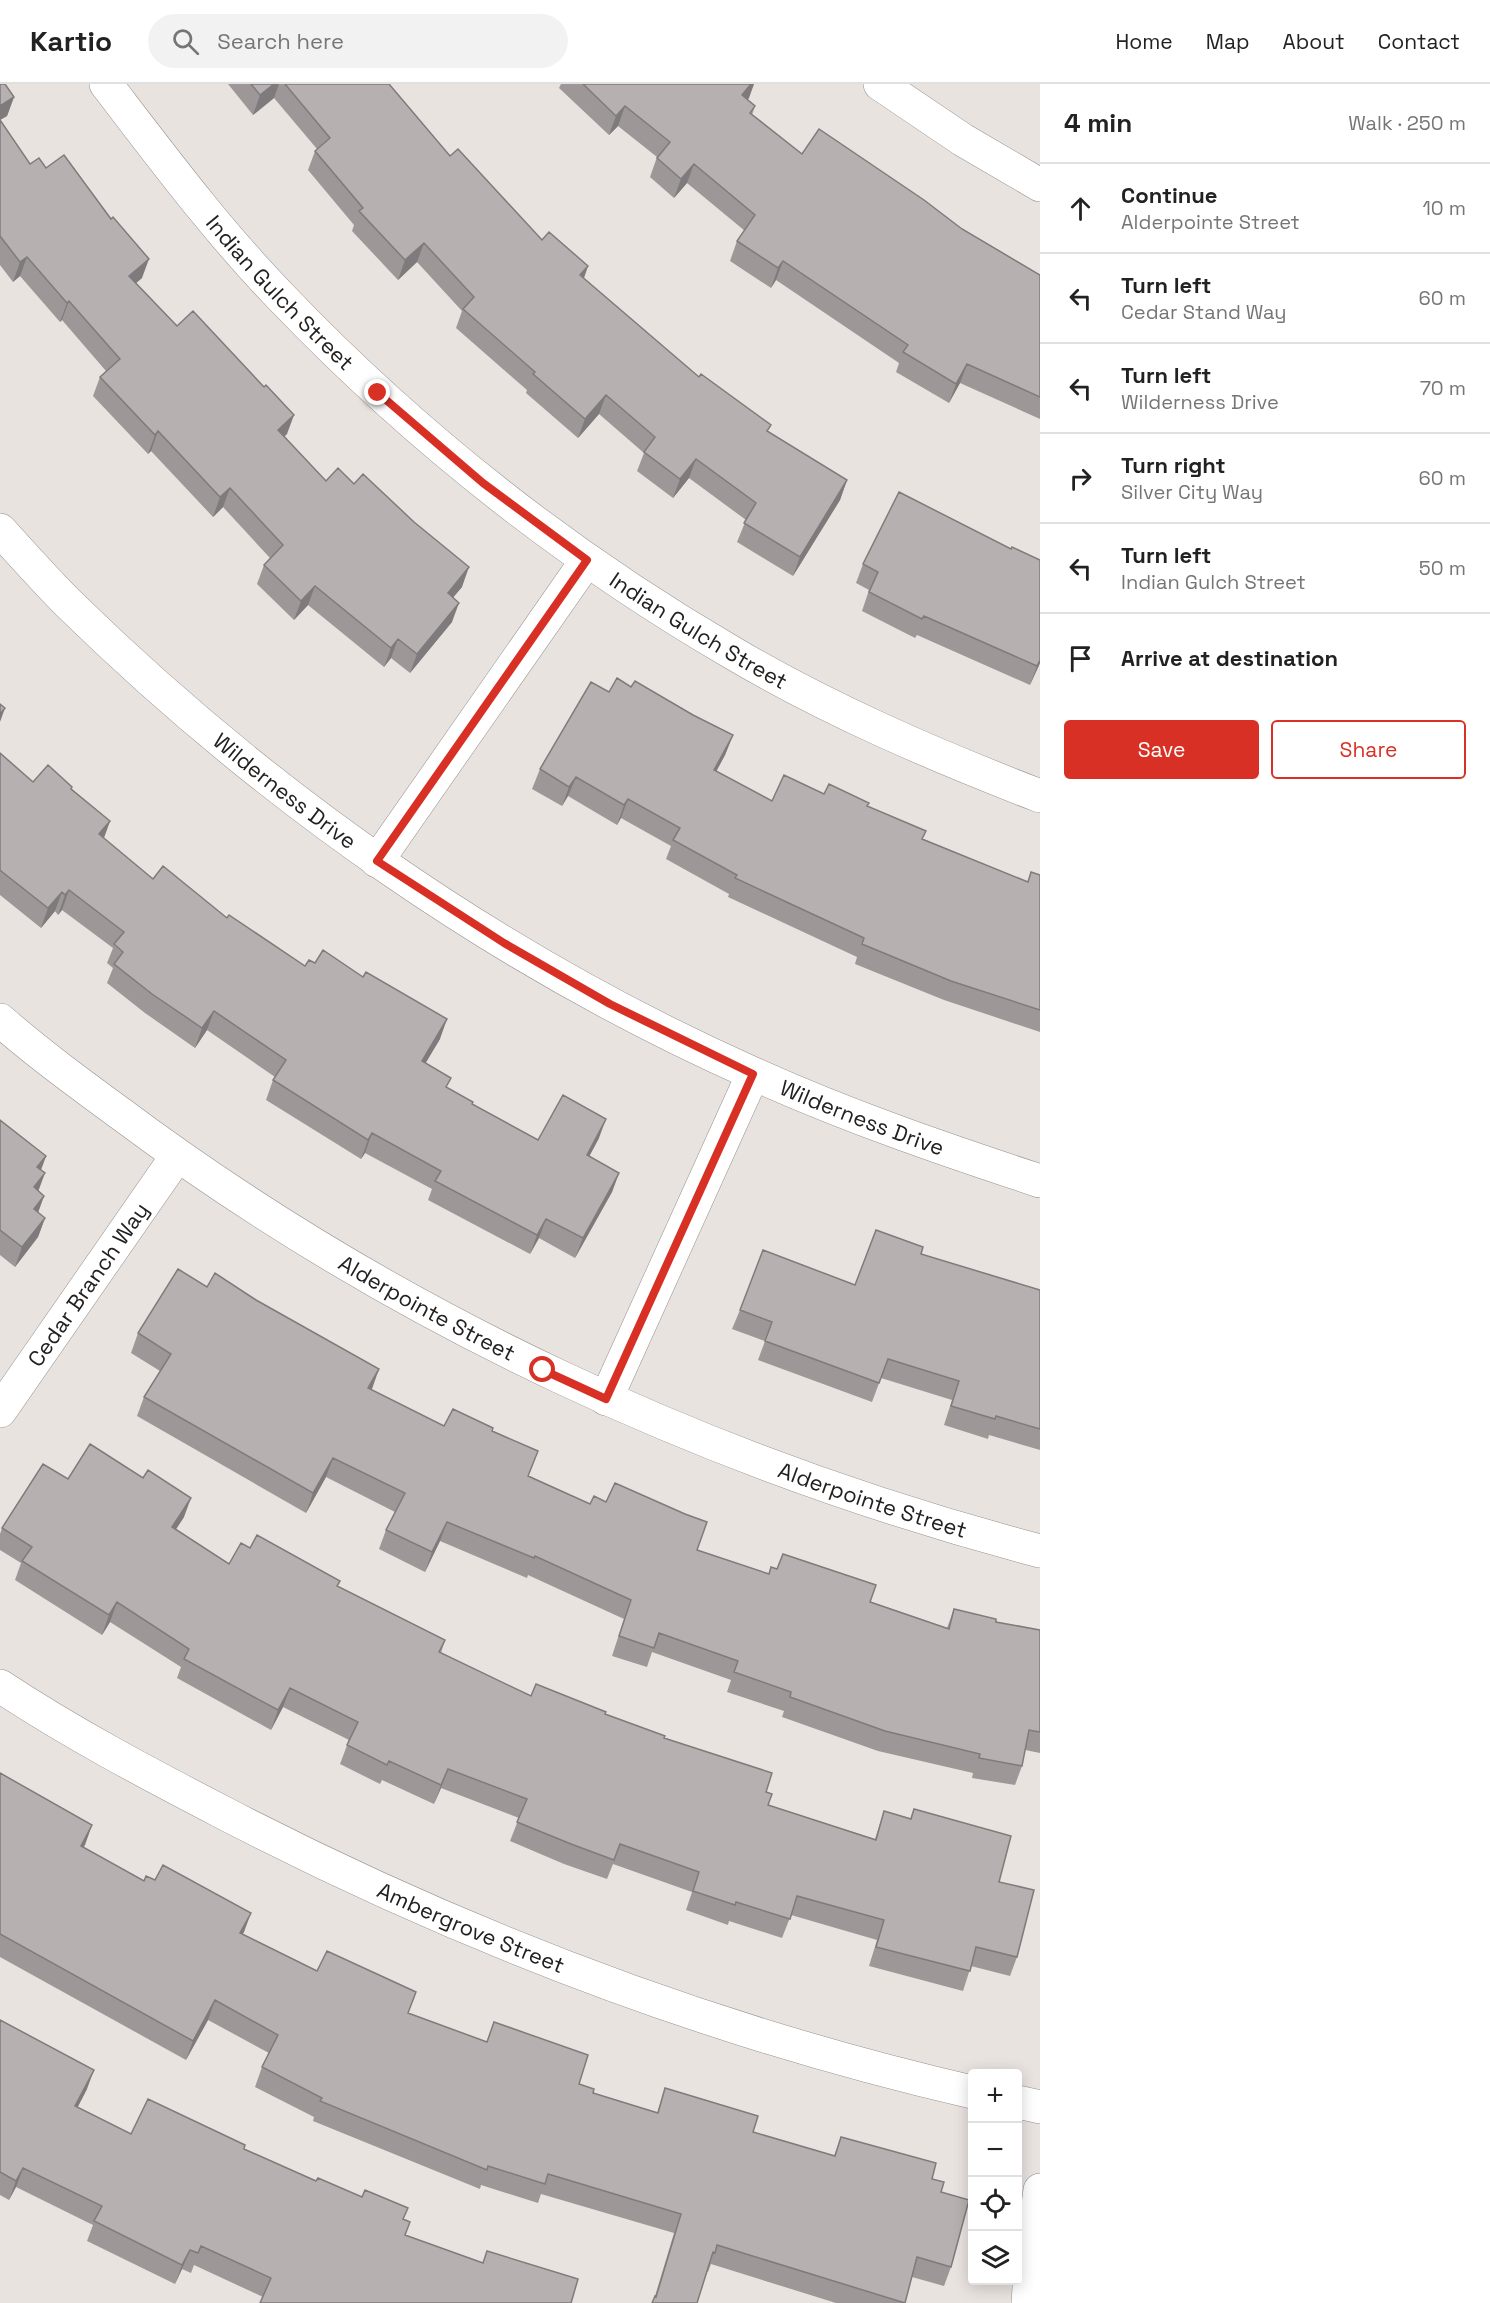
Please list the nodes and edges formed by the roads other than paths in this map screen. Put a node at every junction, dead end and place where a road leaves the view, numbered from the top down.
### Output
1 (106, 84) edge
2 (880, 84) edge
3 (1040, 185) edge
4 (0, 530) edge
5 (587, 560) junction
6 (1040, 796) edge
7 (377, 861) junction
8 (0, 1020) edge
9 (753, 1074) junction
10 (177, 1156) junction
11 (1040, 1181) edge
12 (606, 1399) junction
13 (0, 1411) edge
14 (1040, 1551) edge
15 (0, 1686) edge
16 (968, 2091) edge
17 (1022, 2103) edge
18 (1040, 2107) edge
19 (1040, 2190) edge
20 (1028, 2303) edge

1 - 5 street, Indian Gulch Street
2 - 3 street
4 - 7 street, Wilderness Drive
5 - 6 street, Indian Gulch Street
5 - 7 street
7 - 9 street, Wilderness Drive
8 - 10 street, Alderpointe Street
9 - 11 street, Wilderness Drive
9 - 12 street
10 - 12 street, Alderpointe Street
10 - 13 street, Cedar Branch Way
12 - 14 street, Alderpointe Street
15 - 16 street, Ambergrove Street
17 - 18 street
19 - 20 street

